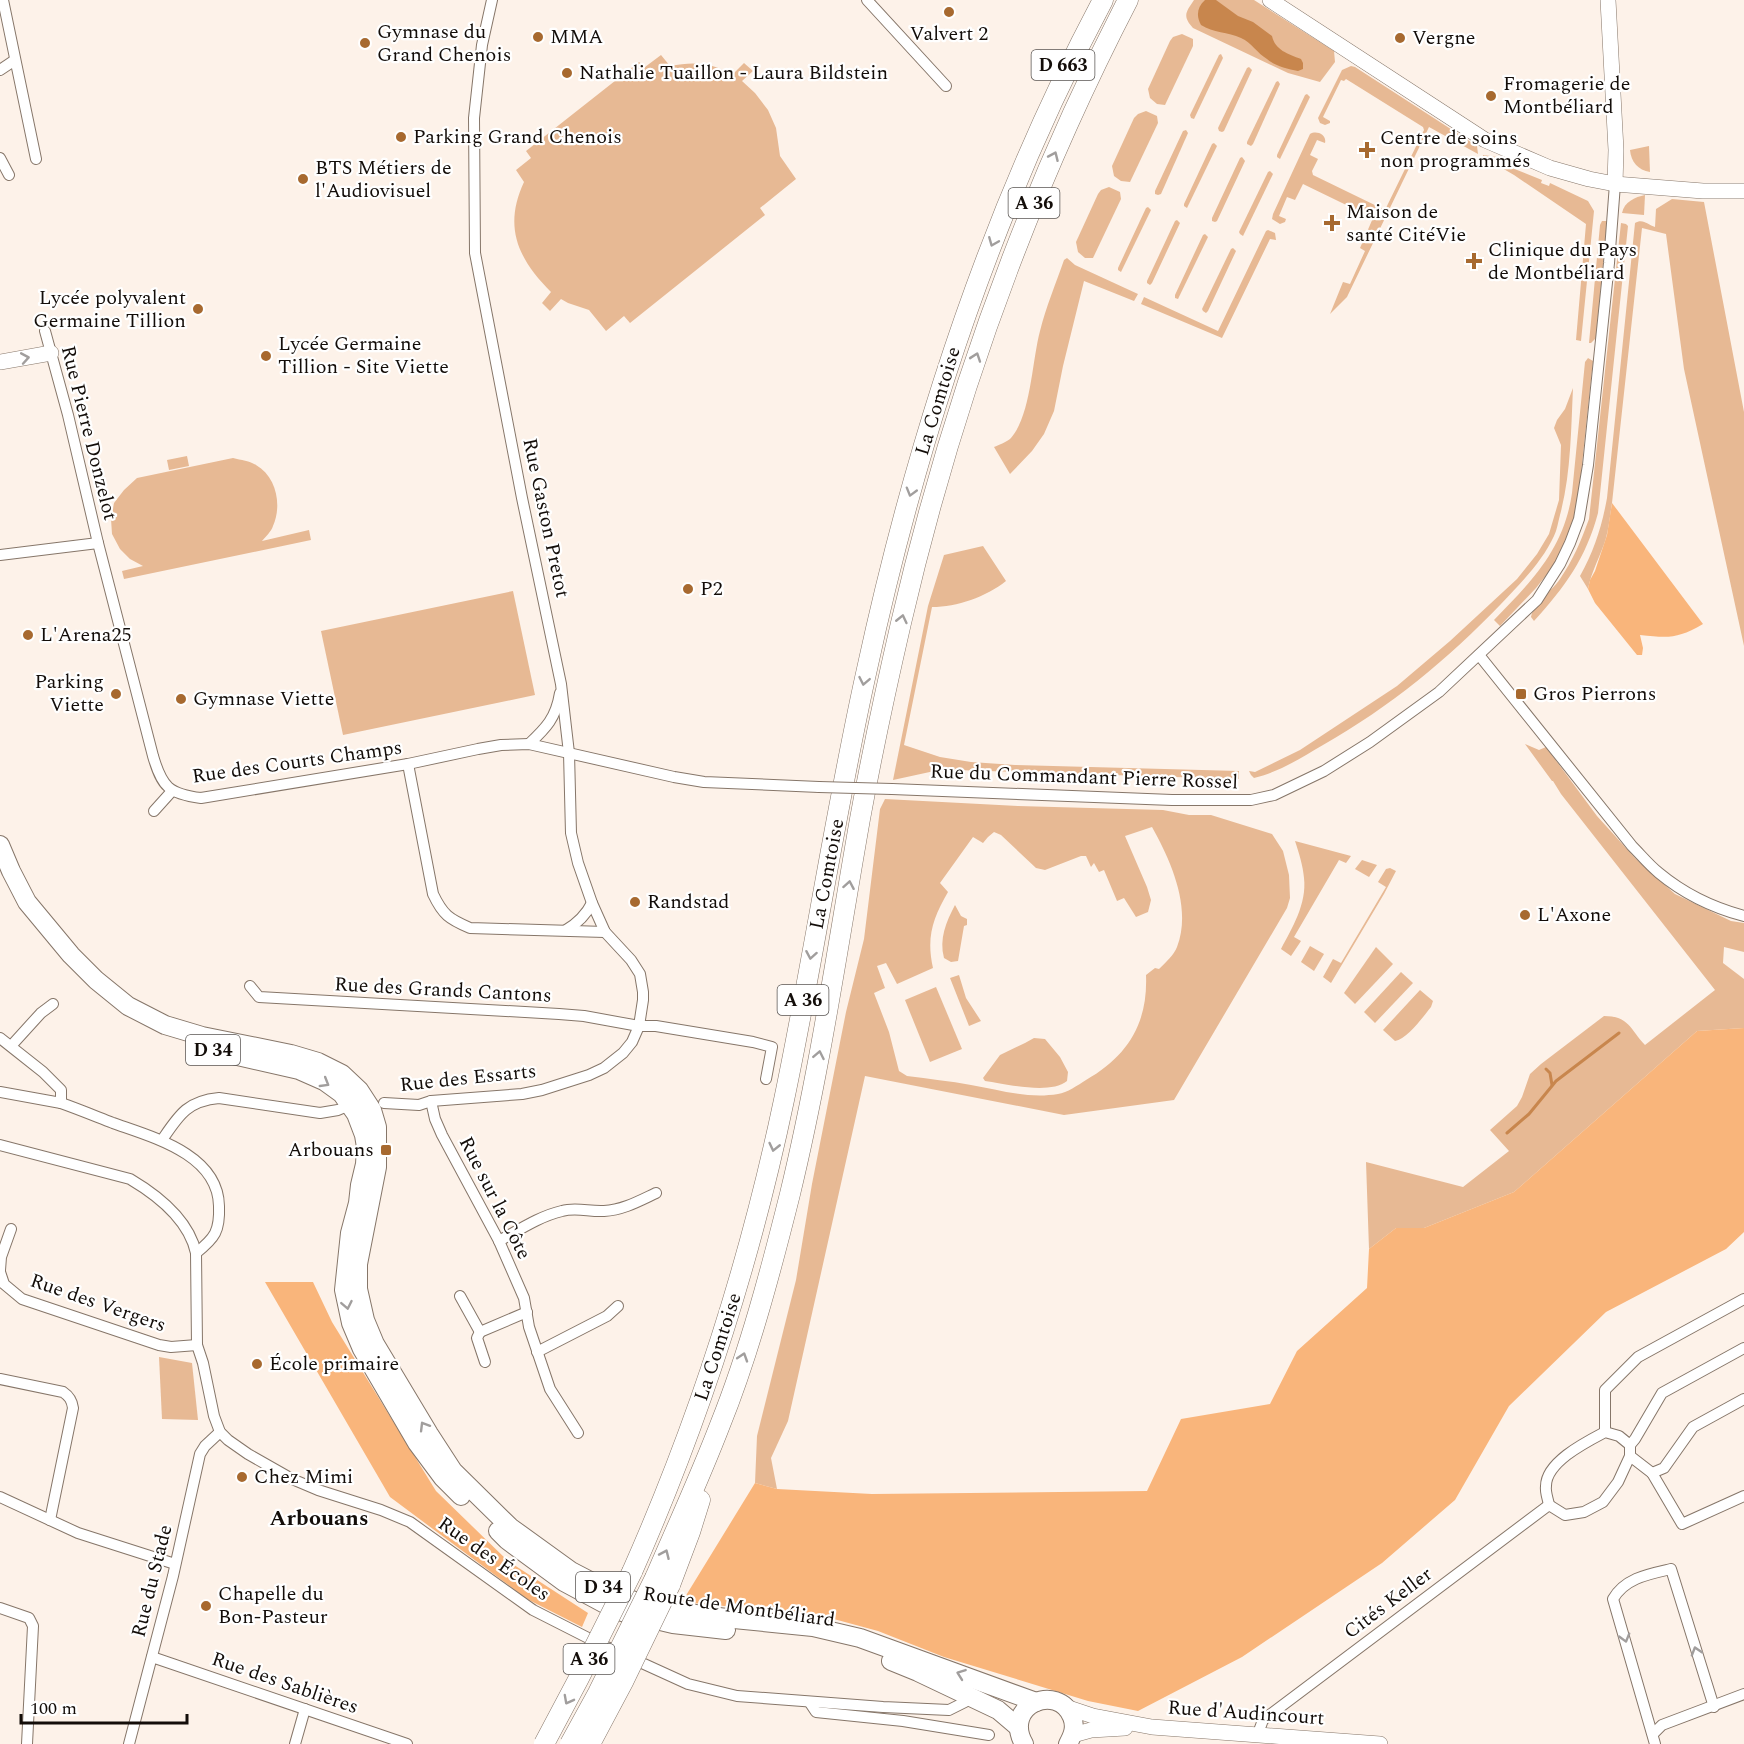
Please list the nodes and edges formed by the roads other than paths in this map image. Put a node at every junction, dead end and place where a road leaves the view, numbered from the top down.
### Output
1 (3, 0) edge
2 (492, 0) edge
3 (867, 0) edge
4 (1089, 0) edge
5 (1103, 0) edge
6 (1128, 0) edge
7 (1270, 0) edge
8 (1608, 0) edge
9 (15, 60) junction
10 (0, 70) edge
11 (946, 86) dead end
12 (1040, 130) junction
13 (0, 158) edge
14 (36, 159) dead end
15 (9, 175) dead end
16 (1615, 184) junction
17 (1744, 191) edge
18 (45, 331) dead end
19 (51, 353) junction
20 (0, 362) edge
21 (98, 543) junction
22 (0, 555) edge
23 (1479, 655) junction
24 (561, 684) junction
25 (529, 744) junction
26 (569, 753) junction
27 (408, 764) junction
28 (172, 791) junction
29 (154, 811) dead end
30 (0, 845) edge
31 (0, 869) edge
32 (592, 903) junction
33 (32, 916) junction
34 (1744, 916) edge
35 (565, 931) junction
36 (605, 932) junction
37 (250, 986) dead end
38 (53, 1004) dead end
39 (639, 1026) junction
40 (0, 1038) edge
41 (11, 1046) junction
42 (766, 1079) dead end
43 (0, 1092) edge
44 (431, 1101) junction
45 (61, 1103) junction
46 (384, 1103) dead end
47 (350, 1105) junction
48 (162, 1140) junction
49 (0, 1145) edge
50 (656, 1193) dead end
51 (10, 1230) dead end
52 (499, 1241) junction
53 (196, 1253) junction
54 (0, 1271) edge
55 (460, 1296) dead end
56 (1744, 1299) edge
57 (618, 1306) dead end
58 (527, 1312) junction
59 (480, 1332) junction
60 (197, 1345) junction
61 (1744, 1348) edge
62 (537, 1352) junction
63 (485, 1362) dead end
64 (0, 1378) edge
65 (1744, 1399) edge
66 (220, 1432) junction
67 (1605, 1432) junction
68 (578, 1433) dead end
69 (1630, 1450) junction
70 (1652, 1473) junction
71 (1744, 1496) edge
72 (0, 1497) edge
73 (1549, 1505) junction
74 (50, 1520) junction
75 (176, 1564) junction
76 (662, 1581) junction
77 (0, 1608) edge
78 (152, 1657) junction
79 (994, 1687) junction
80 (1744, 1695) edge
81 (970, 1697) junction
82 (1036, 1702) junction
83 (810, 1703) junction
84 (1066, 1707) junction
85 (1713, 1707) junction
86 (305, 1709) junction
87 (1152, 1727) junction
88 (989, 1735) dead end
89 (1021, 1735) edge
90 (1257, 1736) junction
91 (1071, 1739) edge
92 (1654, 1739) edge
93 (1334, 1742) edge
94 (27, 1744) edge
95 (129, 1744) edge
96 (295, 1744) edge
97 (407, 1744) edge
98 (543, 1744) edge
99 (570, 1744) edge
100 (590, 1744) edge
101 (1380, 1744) edge

1 - 9 street
2 - 24 street, Rue Gaston Pretot
3 - 11 street
4 - 12 highway, D 663
5 - 12 highway, La Comtoise / A 36
76 -> 6 highway, La Comtoise / A 36
7 - 16 main road
8 - 16 main road
9 - 10 street
9 - 14 street
12 -> 98 highway, La Comtoise / A 36, bridge
13 - 15 street
16 - 17 main road
16 - 23 street, Rue du Commandant Pierre Rossel
18 - 19 street, Rue Pierre Donzelot
20 -> 19 main road
19 - 21 street, Rue Pierre Donzelot
21 - 22 street
21 - 28 street, Rue des Courts Champs
23 - 26 street, Rue du Commandant Pierre Rossel, bridge
23 - 34 street
24 - 25 street
24 - 26 street, Rue Gaston Pretot
25 - 26 street, Rue des Courts Champs
25 - 27 street, Rue des Courts Champs
26 - 32 street, Rue Gaston Pretot
27 - 28 street, Rue des Courts Champs
27 - 35 street
28 - 29 street
30 - 33 main road, D 34
31 - 33 main road, D 34
32 - 35 street
32 - 36 street, Rue Gaston Pretot
33 -> 47 main road, Route de Montbéliard / D 34
79 -> 33 main road, Route de Montbéliard / D 34
35 - 36 street
36 - 39 street, Rue Gaston Pretot
37 - 39 street, Rue des Grands Cantons
38 - 41 street
39 - 42 street, Rue des Grands Cantons
39 - 44 street, Rue des Essarts
40 - 41 street
41 - 45 street
43 - 45 street
44 - 46 street, Rue des Essarts
44 - 52 street, Rue sur la Côte
45 - 48 street
47 - 48 street
47 -> 81 main road, Route de Montbéliard / D 34
48 - 53 street
49 - 53 street
50 - 52 street
51 - 54 street, Rue des Vergers
52 - 58 street, Rue sur la Côte
53 - 60 street
54 - 60 street, Rue des Vergers
55 - 59 street
56 - 67 street
57 - 62 street
58 - 59 street
58 - 62 street, Rue sur la Côte
59 - 63 street
60 - 66 street
61 - 69 street
62 - 68 street, Rue sur la Côte
64 - 74 street
65 - 70 street
66 - 75 street, Rue du Stade
66 - 83 street, Rue des Écoles
67 - 69 street
67 - 73 street
69 - 70 street
69 - 73 street
70 - 71 street
72 - 74 street
73 - 90 street, Cités Keller
74 - 75 street
75 - 78 street, Rue du Stade
76 - 99 highway, La Comtoise / A 36, bridge
76 - 100 highway, La Comtoise / A 36, bridge
77 - 94 street
78 - 86 street, Rue des Sablières
78 - 95 street, Rue du Stade
79 - 81 main road
79 - 82 main road, Route de Montbéliard / D 34
80 - 85 street
81 - 83 street, Rue des Écoles
81 - 89 main road, Route de Montbéliard / D 34
82 - 84 main road, Route de Montbéliard
82 - 89 main road
83 - 88 street
84 - 87 main road, Rue d'Audincourt
84 - 91 main road
85 - 92 street
85 -> 92 street
86 - 96 street
86 - 97 street, Rue des Sablières
87 - 90 main road, Rue d'Audincourt
87 - 91 main road, Rue d'Audincourt
90 - 93 main road, Rue d'Audincourt
93 - 101 main road, Rue d'Audincourt

